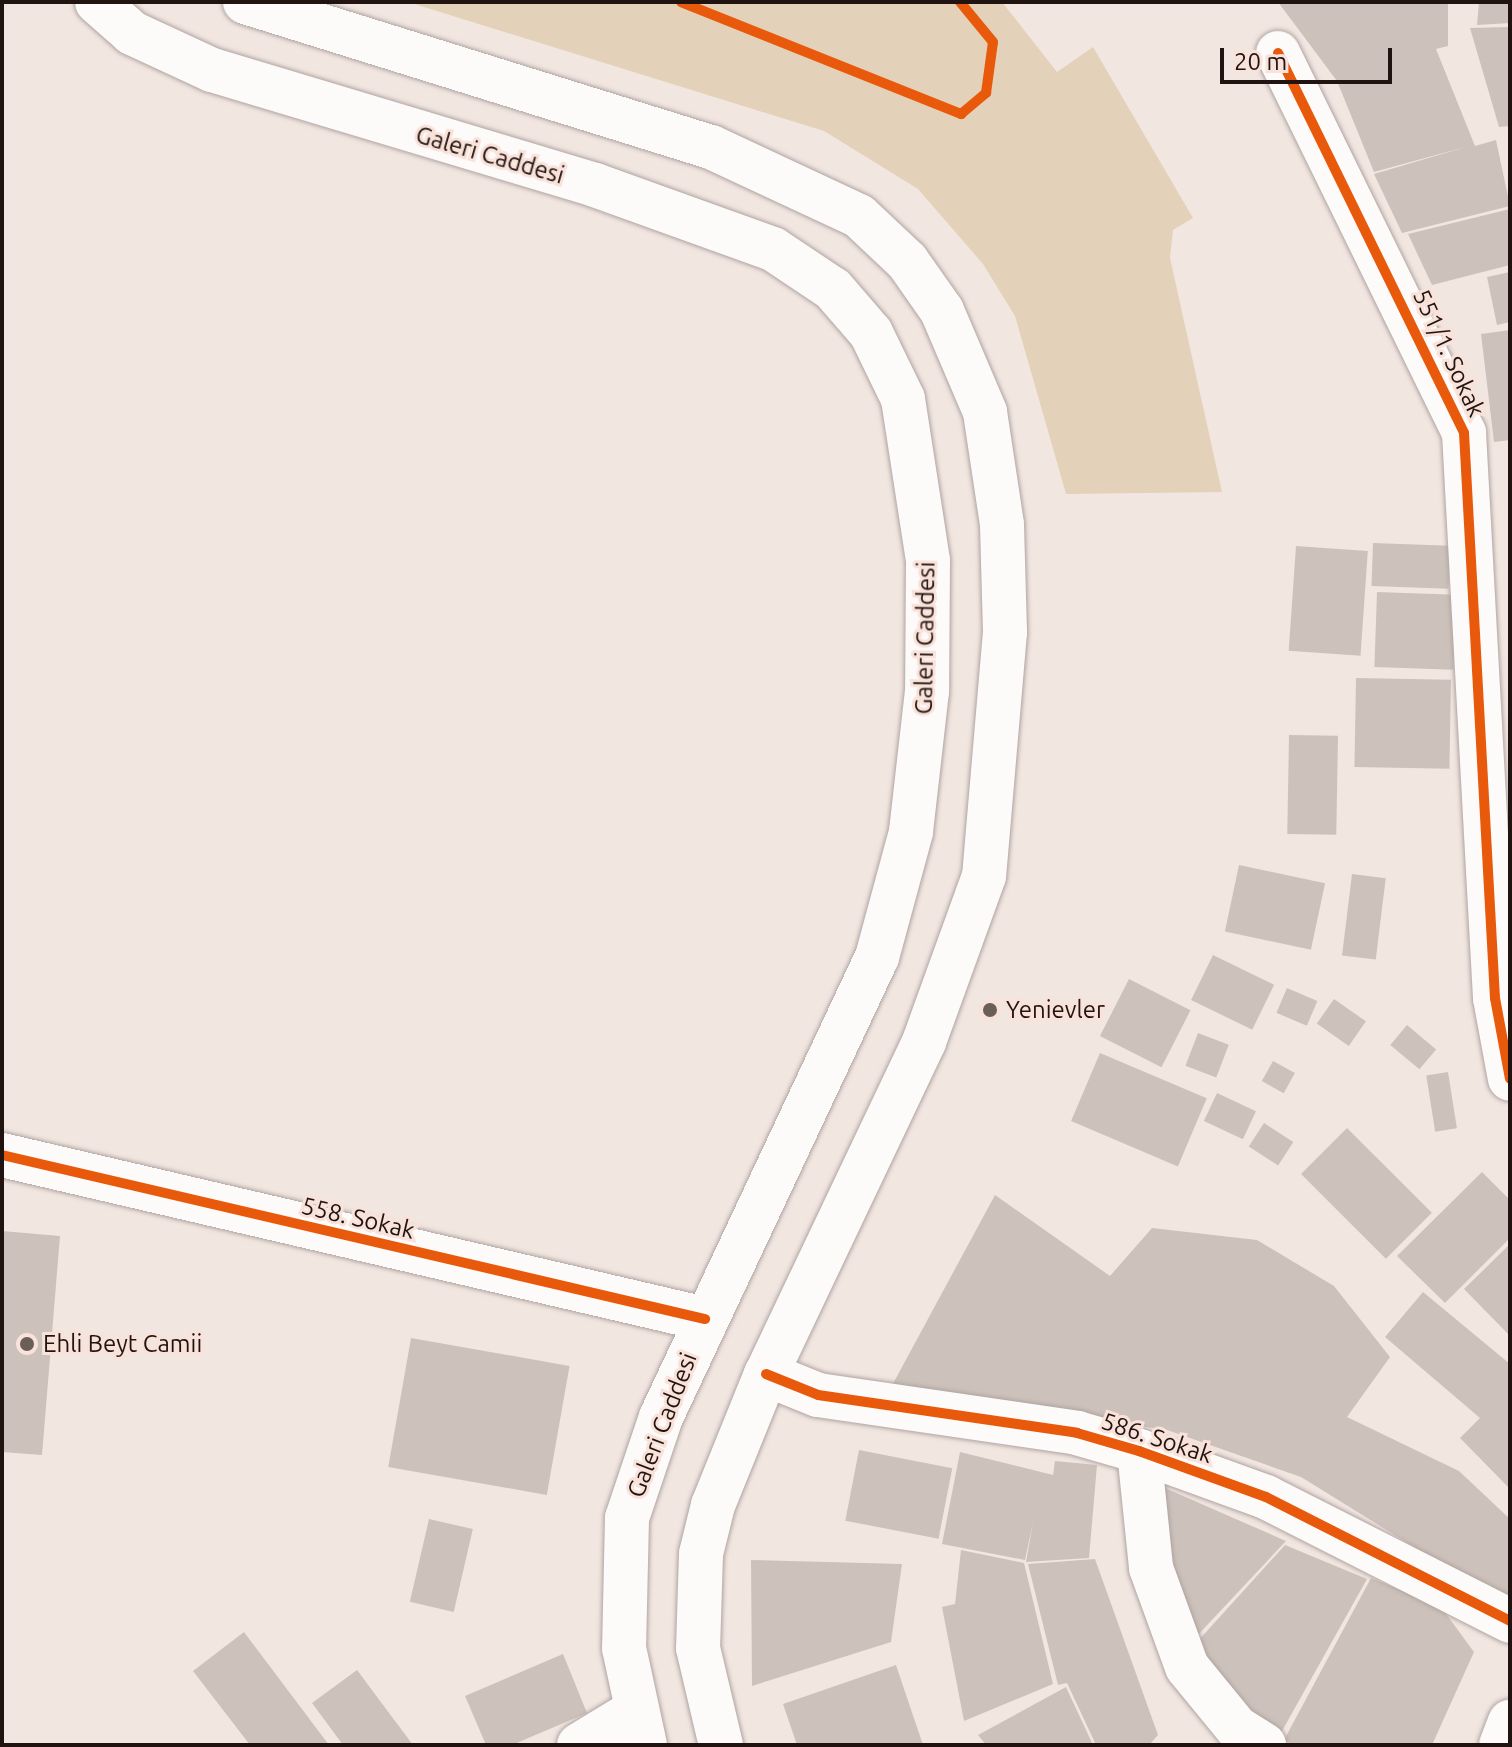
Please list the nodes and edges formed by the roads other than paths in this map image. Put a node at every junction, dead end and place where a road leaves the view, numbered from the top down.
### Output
1 (97, 2) edge
2 (245, 2) edge
3 (1278, 53) dead end
4 (1510, 1079) edge
5 (2, 1155) edge
6 (705, 1319) junction
7 (766, 1374) junction
8 (1139, 1451) junction
9 (1510, 1621) edge
10 (1510, 1722) edge
11 (640, 1728) edge
12 (579, 1745) edge
13 (721, 1745) edge
14 (1264, 1745) edge
15 (1501, 1745) edge

1 - 6 main road, Galeri Caddesi
2 - 7 main road
3 - 4 main road, 551/1. Sokak
5 - 6 main road, 558. Sokak
6 - 11 main road, Galeri Caddesi
7 - 8 main road, 586. Sokak
7 - 13 main road
8 - 9 main road, 586. Sokak
8 - 14 main road
10 - 15 main road
11 - 12 main road

